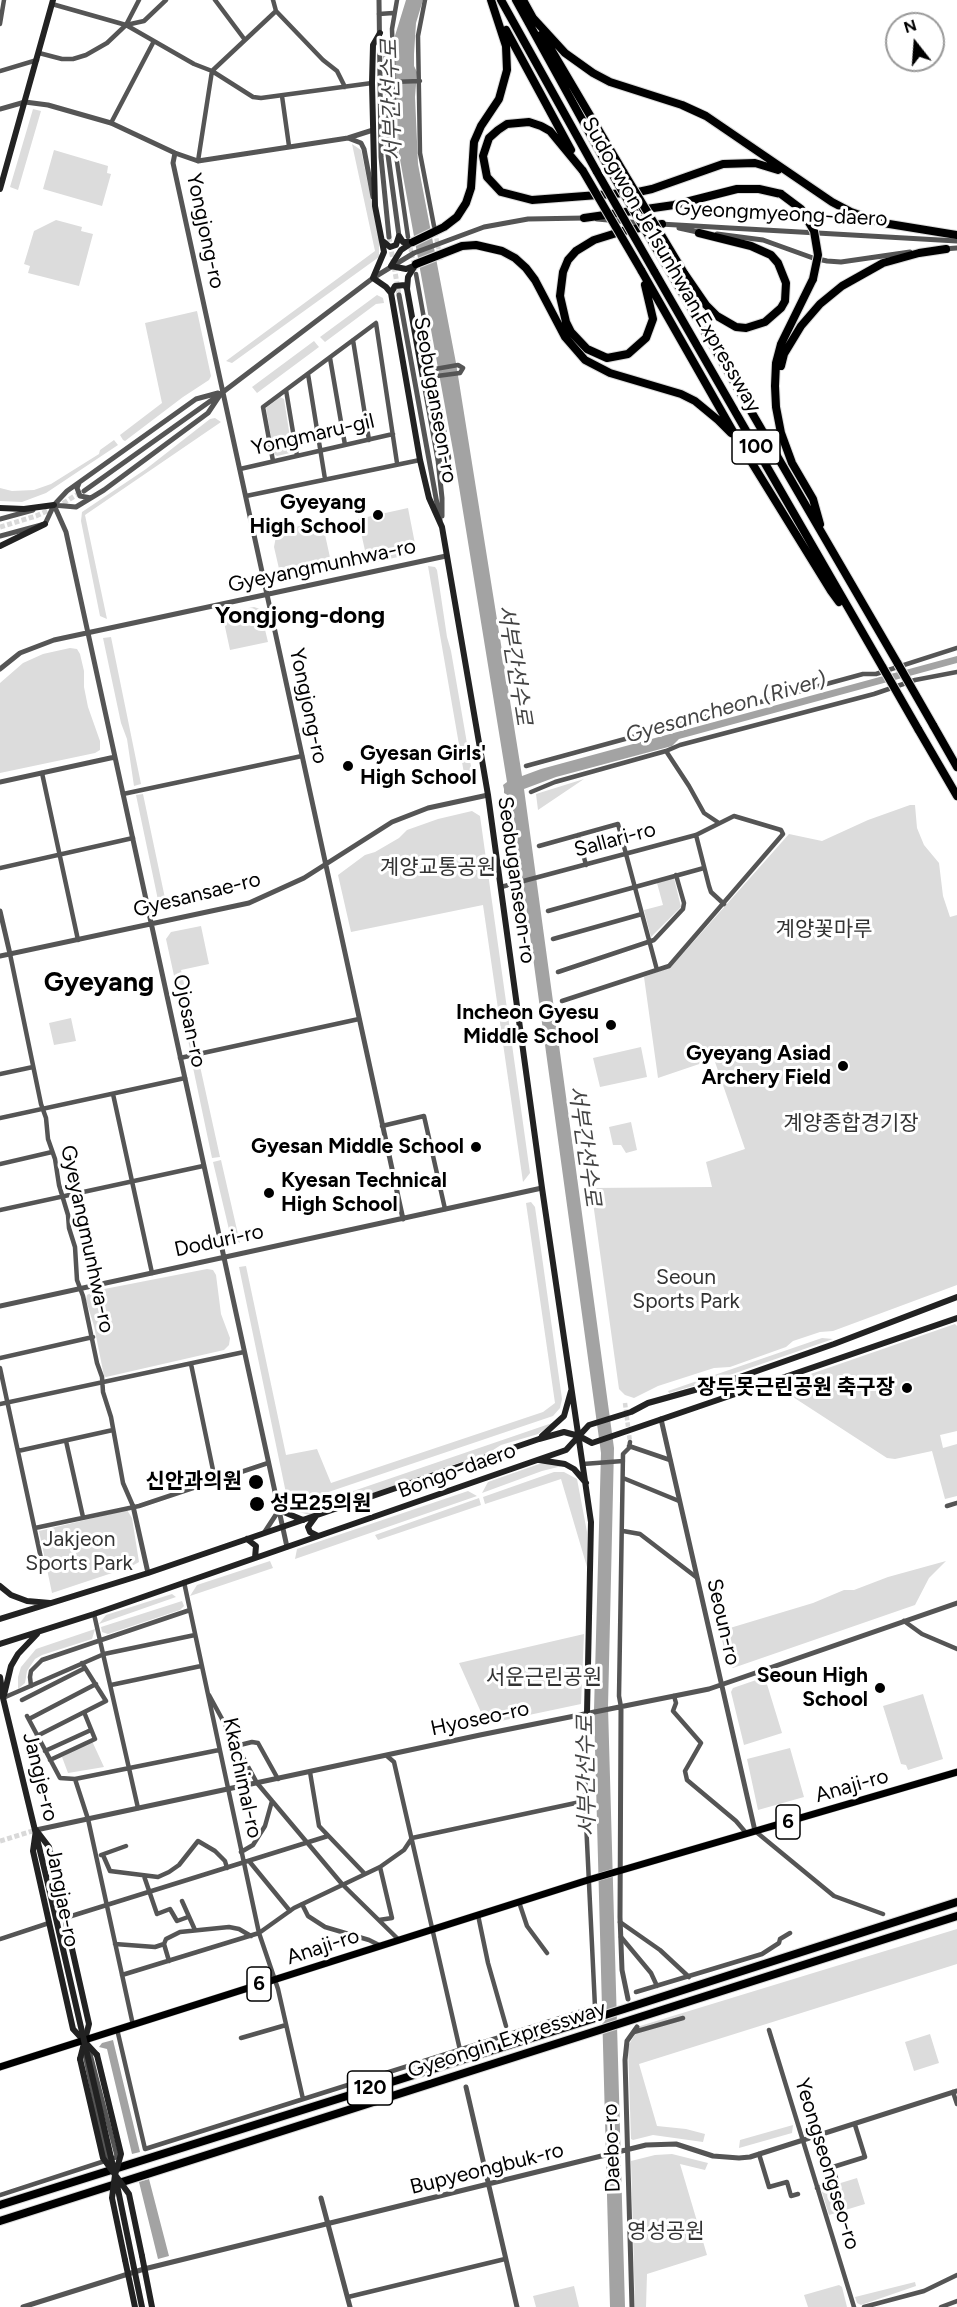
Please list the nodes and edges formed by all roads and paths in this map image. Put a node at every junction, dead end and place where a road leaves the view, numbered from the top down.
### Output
1 (4, 0) edge
2 (139, 0) edge
3 (166, 0) edge
4 (215, 0) edge
5 (273, 0) edge
6 (379, 0) edge
7 (397, 0) edge
8 (425, 0) edge
9 (491, 0) edge
10 (501, 0) edge
11 (516, 0) edge
12 (523, 0) edge
13 (52, 2) edge
14 (276, 11) junction
15 (496, 11) junction
16 (393, 13) junction
17 (379, 14) junction
18 (532, 17) junction
19 (0, 24) edge
20 (126, 25) junction
21 (380, 33) junction
22 (245, 40) junction
23 (154, 41) junction
24 (38, 57) junction
25 (0, 71) edge
26 (212, 71) junction
27 (419, 81) junction
28 (393, 82) junction
29 (372, 83) junction
30 (345, 87) junction
31 (282, 96) junction
32 (25, 102) junction
33 (0, 109) edge
34 (111, 123) junction
35 (373, 130) junction
36 (348, 138) junction
37 (289, 146) junction
38 (175, 153) junction
39 (198, 161) junction
40 (583, 171) junction
41 (794, 177) junction
42 (0, 189) edge
43 (375, 206) junction
44 (584, 218) junction
45 (662, 224) junction
46 (433, 230) junction
47 (699, 233) junction
48 (957, 235) edge
49 (399, 236) junction
50 (389, 237) tunnel mouth
51 (381, 238) junction
52 (411, 239) junction
53 (957, 241) edge
54 (946, 249) junction
55 (957, 250) edge
56 (417, 264) junction
57 (391, 266) junction
58 (641, 270) junction
59 (416, 274) tunnel mouth
60 (373, 278) junction
61 (407, 289) junction
62 (391, 293) junction
63 (399, 295) tunnel mouth
64 (353, 340) junction
65 (330, 358) junction
66 (436, 373) junction
67 (308, 374) junction
68 (423, 378) junction
69 (775, 386) junction
70 (286, 390) junction
71 (223, 392) junction
72 (393, 434) junction
73 (369, 440) junction
74 (740, 442) junction
75 (345, 445) junction
76 (321, 450) junction
77 (297, 456) junction
78 (420, 460) junction
79 (438, 460) junction
80 (273, 461) junction
81 (398, 463) junction
82 (240, 469) junction
83 (325, 479) junction
84 (80, 482) junction
85 (84, 490) tunnel mouth
86 (246, 496) junction
87 (91, 498) junction
88 (54, 505) junction
89 (0, 508) edge
90 (0, 519) edge
91 (45, 524) junction
92 (441, 527) junction
93 (0, 536) edge
94 (825, 539) junction
95 (0, 546) edge
96 (446, 556) junction
97 (267, 595) junction
98 (857, 623) junction
99 (88, 633) junction
100 (957, 648) edge
101 (0, 669) edge
102 (957, 672) edge
103 (666, 752) junction
104 (302, 756) junction
105 (115, 757) junction
106 (526, 766) dead end
107 (957, 767) edge
108 (42, 773) junction
109 (0, 782) edge
110 (531, 792) dead end
111 (123, 794) junction
112 (488, 795) junction
113 (957, 796) edge
114 (718, 823) junction
115 (578, 835) junction
116 (696, 835) junction
117 (133, 838) junction
118 (539, 846) dead end
119 (60, 854) junction
120 (626, 854) junction
121 (586, 865) junction
122 (326, 866) junction
123 (0, 868) edge
124 (704, 868) junction
125 (676, 875) junction
126 (501, 887) junction
127 (634, 887) junction
128 (724, 904) junction
129 (0, 911) edge
130 (548, 911) dead end
131 (642, 914) junction
132 (151, 924) junction
133 (553, 939) dead end
134 (78, 940) junction
135 (649, 942) junction
136 (10, 954) junction
137 (0, 956) edge
138 (657, 970) junction
139 (558, 972) dead end
140 (562, 1001) dead end
141 (359, 1019) junction
142 (180, 1058) junction
143 (33, 1067) junction
144 (0, 1074) edge
145 (184, 1078) junction
146 (112, 1094) junction
147 (43, 1108) junction
148 (0, 1118) edge
149 (382, 1126) junction
150 (52, 1152) junction
151 (0, 1164) edge
152 (203, 1166) junction
153 (132, 1181) junction
154 (542, 1188) junction
155 (63, 1196) junction
156 (445, 1209) junction
157 (0, 1210) edge
158 (403, 1219) junction
159 (223, 1258) junction
160 (152, 1272) junction
161 (80, 1287) junction
162 (957, 1297) edge
163 (0, 1306) edge
164 (957, 1318) edge
165 (93, 1337) junction
166 (244, 1352) junction
167 (0, 1358) edge
168 (190, 1364) junction
169 (0, 1368) edge
170 (103, 1383) junction
171 (572, 1388) junction
172 (8, 1402) junction
173 (0, 1404) edge
174 (661, 1419) junction
175 (113, 1430) junction
176 (579, 1436) junction
177 (539, 1439) junction
178 (66, 1441) junction
179 (18, 1451) junction
180 (537, 1459) junction
181 (670, 1460) junction
182 (621, 1461) junction
183 (268, 1462) junction
184 (583, 1464) junction
185 (623, 1478) junction
186 (217, 1480) junction
187 (586, 1484) junction
188 (680, 1501) junction
189 (957, 1503) edge
190 (133, 1506) junction
191 (947, 1506) dead end
192 (279, 1510) junction
193 (317, 1516) junction
194 (83, 1517) junction
195 (303, 1520) junction
196 (283, 1527) junction
197 (35, 1528) junction
198 (623, 1531) junction
199 (264, 1533) junction
200 (318, 1536) junction
201 (247, 1539) junction
202 (287, 1547) junction
203 (255, 1558) junction
204 (42, 1563) dead end
205 (148, 1573) junction
206 (696, 1577) junction
207 (184, 1582) junction
208 (0, 1586) edge
209 (54, 1603) junction
210 (957, 1603) edge
211 (190, 1610) junction
212 (94, 1614) junction
213 (0, 1619) edge
214 (904, 1621) junction
215 (39, 1632) junction
216 (195, 1635) junction
217 (101, 1640) junction
218 (0, 1644) edge
219 (957, 1649) edge
220 (104, 1654) junction
221 (84, 1666) junction
222 (201, 1666) junction
223 (0, 1677) edge
224 (96, 1684) junction
225 (111, 1685) junction
226 (720, 1685) junction
227 (31, 1686) junction
228 (207, 1690) junction
229 (2, 1695) edge
230 (674, 1696) junction
231 (22, 1700) dead end
232 (621, 1707) junction
233 (84, 1712) junction
234 (590, 1712) junction
235 (91, 1730) junction
236 (37, 1736) junction
237 (236, 1746) junction
238 (219, 1750) junction
239 (45, 1751) junction
240 (387, 1756) junction
241 (50, 1760) junction
242 (129, 1768) junction
243 (310, 1772) junction
244 (957, 1772) edge
245 (75, 1779) junction
246 (278, 1779) junction
247 (257, 1784) junction
248 (227, 1790) junction
249 (272, 1801) junction
250 (585, 1801) junction
251 (138, 1808) junction
252 (88, 1819) junction
253 (36, 1830) junction
254 (755, 1832) junction
255 (747, 1834) junction
256 (328, 1836) junction
257 (412, 1838) junction
258 (307, 1841) junction
259 (126, 1846) dead end
260 (242, 1852) junction
261 (103, 1855) junction
262 (96, 1856) junction
263 (246, 1862) junction
264 (380, 1867) junction
265 (227, 1868) junction
266 (619, 1870) junction
267 (365, 1874) junction
268 (144, 1876) junction
269 (591, 1879) junction
270 (48, 1884) joint
271 (342, 1884) junction
272 (149, 1893) junction
273 (519, 1902) junction
274 (956, 1902) edge
275 (302, 1904) junction
276 (107, 1905) junction
277 (172, 1911) junction
278 (290, 1911) junction
279 (883, 1914) dead end
280 (478, 1915) junction
281 (957, 1916) edge
282 (188, 1917) junction
283 (65, 1918) junction
284 (378, 1920) junction
285 (620, 1922) junction
286 (49, 1923) junction
287 (433, 1929) junction
288 (195, 1930) junction
289 (260, 1933) junction
290 (790, 1933) dead end
291 (250, 1936) junction
292 (621, 1937) junction
293 (0, 1939) edge
294 (399, 1940) junction
295 (115, 1944) junction
296 (164, 1944) junction
297 (381, 1946) junction
298 (547, 1953) dead end
299 (169, 1961) junction
300 (122, 1975) junction
301 (689, 1977) junction
302 (274, 1980) junction
303 (657, 1986) junction
304 (636, 1992) dead end
305 (628, 1999) dead end
306 (683, 2018) dead end
307 (133, 2025) junction
308 (286, 2025) junction
309 (506, 2026) dead end
310 (635, 2029) joint
311 (117, 2030) junction
312 (769, 2030) dead end
313 (241, 2038) dead end
314 (84, 2040) junction
315 (460, 2049) junction
316 (0, 2067) edge
317 (466, 2086) dead end
318 (955, 2091) edge
319 (303, 2099) junction
320 (957, 2104) edge
321 (855, 2125) junction
322 (803, 2141) junction
323 (627, 2151) junction
324 (759, 2154) junction
325 (107, 2160) junction
326 (115, 2175) junction
327 (490, 2185) junction
328 (817, 2188) junction
329 (798, 2194) dead end
330 (0, 2195) edge
331 (321, 2198) dead end
332 (0, 2205) edge
333 (0, 2221) edge
334 (330, 2225) junction
335 (506, 2259) junction
336 (144, 2269) junction
337 (128, 2273) junction
338 (957, 2276) edge
339 (348, 2297) junction
340 (957, 2301) edge
341 (39, 2305) edge
342 (23, 2307) edge
343 (135, 2307) edge
344 (142, 2307) edge
345 (152, 2307) edge
346 (350, 2307) edge
347 (517, 2307) edge
348 (632, 2307) edge
349 (854, 2307) edge
350 (864, 2307) edge
351 (941, 2307) edge

1 - 19 street
2 - 20 street
3 - 20 street
4 - 22 street
5 - 14 street
6 - 17 street
7 - 16 street
8 - 27 street
9 - 15 highway
10 - 98 highway, Sudogwon Je1sunhwan Expressway / 100, bridge
11 - 94 highway, Sudogwon Je1sunhwan Expressway / 100, bridge
12 - 18 highway
13 - 20 street
13 - 24 main road
14 - 22 street
14 - 30 street
15 - 40 highway
15 - 46 highway
16 - 17 street
16 - 28 street
17 - 21 street
18 - 41 highway
18 - 47 highway, bridge
20 - 23 street
20 - 24 street
21 - 28 street
21 - 29 main road
21 - 50 street
22 - 26 street
23 - 26 street
23 - 34 street
24 - 25 street
24 - 32 main road
26 - 31 street
26 - 39 street
27 - 28 street
27 - 46 street
28 - 49 street
28 - 52 street
29 - 30 street
29 - 35 main road
30 - 31 street
31 - 37 street
32 - 33 street
32 - 34 street
32 - 42 main road
34 - 38 street
35 - 36 street
35 - 43 main road
36 - 37 street
36 - 43 street
37 - 39 street
38 - 39 street
38 - 71 street, Yongjong-ro
40 - 41 highway
40 - 58 highway, bridge
41 - 48 highway
43 - 51 main road
44 - 45 street, Gyeongmyeong-daero
44 - 57 street, Gyeongmyeong-daero
44 - 69 highway, bridge
45 - 47 street
45 - 53 street, Gyeongmyeong-daero
45 - 58 highway
46 - 52 highway
47 - 54 street
49 - 51 main road
49 - 52 main road
51 - 60 main road
52 - 57 main road
54 - 55 street
54 - 69 highway
56 - 57 main road
56 - 61 main road
56 - 74 highway
57 - 60 street, Gyeongmyeong-daero
58 - 74 highway
59 - 66 street
60 - 62 main road
60 - 71 street, Gyeongmyeong-daero
61 - 62 main road
61 - 68 main road
62 - 78 main road
63 - 92 street, Seobuganseon-ro
64 - 65 street
64 - 72 street
64 - 73 street
65 - 67 street
65 - 75 street
66 - 66 street
66 - 68 street
66 - 79 street
67 - 70 street
67 - 76 street
68 - 79 street
69 - 94 highway
70 - 77 street
70 - 80 street
71 - 82 street, Yongjong-ro
71 - 84 street, Gyeongmyeong-daero
71 - 85 street, Gyeongmyeong-daero
71 - 87 street, Gyeongmyeong-daero
72 - 73 street, Yongmaru-gil
72 - 81 street
73 - 75 street, Yongmaru-gil
74 - 98 highway
75 - 76 street, Yongmaru-gil
76 - 77 street, Yongmaru-gil
76 - 83 street
77 - 80 street, Yongmaru-gil
78 - 81 street
78 - 92 main road
79 - 92 street
80 - 82 street, Yongmaru-gil
81 - 83 street
82 - 86 street, Yongjong-ro
83 - 86 street
84 - 87 street
84 - 88 street, Gyeongmyeong-daero
86 - 97 street, Yongjong-ro
87 - 88 street, Gyeongmyeong-daero
88 - 89 main road
88 - 90 street, Gyeongmyeong-daero
88 - 91 street, Gyeongmyeong-daero
88 - 99 street, Ojosan-ro
91 - 93 street
91 - 95 main road
92 - 96 main road, Seobuganseon-ro
94 - 107 highway, Sudogwon Je1sunhwan Expressway / 100, bridge
96 - 97 street, Gyeyangmunhwa-ro
96 - 112 main road, Seobuganseon-ro
97 - 99 street, Gyeyangmunhwa-ro
97 - 104 street, Yongjong-ro
98 - 113 highway, Sudogwon Je1sunhwan Expressway / 100, bridge
99 - 101 street, Gyeyangmunhwa-ro
99 - 105 street, Ojosan-ro
100 - 106 street
102 - 103 street
103 - 110 street
103 - 114 street
104 - 111 street
104 - 122 street, Yongjong-ro
105 - 108 street
105 - 111 street, Ojosan-ro
108 - 109 street
108 - 119 street
111 - 117 street, Ojosan-ro
112 - 122 street, Gyesansae-ro
112 - 126 main road, Seobuganseon-ro
114 - 116 street, Sallari-ro
114 - 128 street, Sallari-ro
115 - 118 street
115 - 120 street
115 - 121 street
116 - 120 street, Sallari-ro
116 - 124 street
117 - 119 street
117 - 132 street, Ojosan-ro
119 - 123 street
119 - 134 street
120 - 121 street, Sallari-ro
120 - 127 street
121 - 126 street, Sallari-ro
122 - 132 street, Gyesansae-ro
122 - 141 street, Yongjong-ro
124 - 125 street
124 - 128 street
125 - 127 street
125 - 135 street
126 - 154 main road, Seobuganseon-ro
127 - 130 street
127 - 131 street
128 - 138 street
129 - 136 street, Gyeyangmunhwa-ro
131 - 133 street
131 - 135 street
132 - 134 street, Gyesansae-ro
132 - 142 street, Ojosan-ro
134 - 136 street, Gyesansae-ro
135 - 138 street
135 - 139 street
136 - 137 street, Gyesansae-ro
136 - 143 street, Gyeyangmunhwa-ro
138 - 140 street
141 - 142 street
141 - 149 street, Yongjong-ro
142 - 145 street, Ojosan-ro
143 - 144 street
143 - 147 street, Gyeyangmunhwa-ro
145 - 146 street
145 - 152 street, Ojosan-ro
146 - 147 street
146 - 153 street
147 - 148 street
147 - 150 street, Gyeyangmunhwa-ro
149 - 156 street
149 - 158 street, Yongjong-ro
150 - 151 street
150 - 155 street, Gyeyangmunhwa-ro
152 - 153 street
152 - 159 street, Ojosan-ro
153 - 155 street
153 - 160 street
154 - 156 street, Doduri-ro
154 - 171 main road, Seobuganseon-ro
155 - 157 street
155 - 161 street, Gyeyangmunhwa-ro
156 - 158 street, Doduri-ro
158 - 159 street, Doduri-ro
159 - 160 street, Doduri-ro
159 - 166 street, Ojosan-ro
160 - 161 street, Doduri-ro
161 - 163 street, Doduri-ro
161 - 165 street, Gyeyangmunhwa-ro
162 - 176 main road, Bongo-daero
164 - 174 main road, Bongo-daero
165 - 167 street
165 - 170 street, Gyeyangmunhwa-ro
166 - 168 street
166 - 183 street, Ojosan-ro
168 - 170 street
168 - 186 street
169 - 172 street
170 - 172 street
170 - 175 street, Gyeyangmunhwa-ro
171 - 176 main road, Seobuganseon-ro
171 - 177 main road
172 - 173 street
172 - 179 street
174 - 176 main road, Bongo-daero
174 - 181 street, Seoun-ro
175 - 178 street
175 - 190 street, Gyeyangmunhwa-ro
176 - 177 main road, Bongo-daero
176 - 180 main road, Bongo-daero
176 - 184 main road, Seobuganseon-ro
177 - 193 main road, Bongo-daero
178 - 179 street
178 - 194 street
179 - 197 street
180 - 187 main road
180 - 200 main road, Bongo-daero
181 - 182 street
181 - 188 street, Seoun-ro
182 - 184 street
182 - 185 street
183 - 186 street
183 - 192 street, Ojosan-ro
184 - 187 main road, Seobuganseon-ro
185 - 188 street
185 - 198 street
186 - 190 street
187 - 234 main road, Seobuganseon-ro
188 - 206 street, Seoun-ro
189 - 191 street
190 - 194 street
190 - 205 street, Gyeyangmunhwa-ro
192 - 195 main road
192 - 196 street, Ojosan-ro
192 - 199 street
193 - 195 main road, Bongo-daero
193 - 200 main road
194 - 197 street
195 - 196 main road, Bongo-daero
196 - 199 main road, Bongo-daero
196 - 202 street, Ojosan-ro
197 - 204 street
198 - 206 street
198 - 232 street
199 - 201 main road, Bongo-daero
200 - 202 main road, Bongo-daero
201 - 203 main road
201 - 205 main road, Bongo-daero
202 - 203 main road, Bongo-daero
203 - 207 main road, Bongo-daero
205 - 209 main road, Bongo-daero
206 - 226 street, Seoun-ro
207 - 211 street, Kkachimal-ro
207 - 212 main road, Bongo-daero
208 - 209 main road
209 - 213 main road, Bongo-daero
210 - 214 street, Hyoseo-ro
211 - 216 street, Kkachimal-ro
211 - 217 street
212 - 215 main road, Bongo-daero
212 - 217 street
214 - 219 street
214 - 226 street, Hyoseo-ro
215 - 218 main road, Bongo-daero
215 - 229 main road
216 - 220 street
216 - 222 street, Kkachimal-ro
217 - 220 street
217 - 227 street
220 - 221 street
220 - 225 street
221 - 224 street
221 - 227 street
221 - 231 street
222 - 225 street
222 - 228 street, Kkachimal-ro
223 - 229 main road, Jangje-ro
224 - 233 street
224 - 236 street
225 - 242 street
226 - 230 street, Hyoseo-ro
226 - 254 street, Seoun-ro
227 - 229 street
228 - 237 street
228 - 238 street, Kkachimal-ro
229 - 253 main road, Jangje-ro
230 - 232 street, Hyoseo-ro
230 - 255 street
232 - 234 street, Hyoseo-ro
232 - 266 street
233 - 235 street
233 - 236 street
234 - 240 street, Hyoseo-ro
234 - 250 street
235 - 239 street
235 - 241 street
236 - 239 street
237 - 246 street
237 - 247 street
238 - 242 street
238 - 248 street, Kkachimal-ro
239 - 241 street
240 - 243 street, Hyoseo-ro
240 - 257 street
241 - 245 street
242 - 245 street
242 - 251 street
243 - 246 street, Hyoseo-ro
243 - 256 street
244 - 254 main road, Anaji-ro / 6
245 - 252 street
246 - 247 street, Hyoseo-ro
247 - 248 street, Hyoseo-ro
247 - 249 street
248 - 251 street, Hyoseo-ro
248 - 260 street, Kkachimal-ro
249 - 258 street
249 - 260 street
250 - 257 street
250 - 269 street
251 - 252 street, Hyoseo-ro
252 - 253 street, Hyoseo-ro
252 - 262 street
253 - 270 main road, Jangje-ro
253 - 283 main road, Jangjae-ro
253 - 286 main road, Jangjae-ro
254 - 255 main road, Anaji-ro / 6
254 - 279 street
255 - 266 main road, Anaji-ro / 6
256 - 258 street
256 - 267 street
257 - 264 street
257 - 287 street
258 - 263 street
258 - 271 street
259 - 261 street
260 - 263 street, Kkachimal-ro
261 - 262 street
261 - 268 street
262 - 276 street
263 - 265 street
263 - 278 street
263 - 289 street, Kkachimal-ro
264 - 267 street
264 - 284 street
265 - 268 street
265 - 272 street
266 - 269 main road, 6
266 - 285 street
267 - 271 street
268 - 272 street
269 - 273 main road, Anaji-ro / 6
269 - 315 street
270 - 326 main road, Jangjae-ro, bridge
271 - 275 street
271 - 284 street
272 - 276 street
272 - 277 street
273 - 280 main road, Anaji-ro / 6
273 - 298 street
274 - 332 highway, Gyeongin Expressway / 120
275 - 278 street
275 - 297 street
276 - 283 street
276 - 295 street
277 - 282 street
277 - 282 street
278 - 289 street
280 - 287 main road, Anaji-ro / 6
280 - 309 street
281 - 333 highway, Gyeongin Expressway / 120
282 - 288 street
283 - 314 main road, Jangjae-ro
284 - 294 street
285 - 292 street
285 - 301 street
286 - 293 street
286 - 314 main road, Jangjae-ro
287 - 294 main road, Anaji-ro / 6
287 - 315 street
288 - 291 street
288 - 296 street
289 - 291 street
289 - 302 street, Kkachimal-ro
290 - 301 street
291 - 299 street
292 - 303 street
292 - 305 street
294 - 297 main road, Anaji-ro / 6
295 - 296 street
295 - 300 street
296 - 299 street
297 - 302 main road, Anaji-ro / 6
299 - 300 street
300 - 307 street
301 - 303 street
302 - 307 main road, Anaji-ro / 6
302 - 308 street, Kkachimal-ro
303 - 304 street
306 - 310 street
307 - 311 main road, Anaji-ro / 6
308 - 313 street
308 - 319 street, Kkachimal-ro
310 - 323 street, Daebo-ro
311 - 314 main road, Anaji-ro / 6
311 - 319 street
312 - 322 street, Yeongseongseo-ro
314 - 316 main road, Anaji-ro / 6
314 - 325 street
314 - 325 street
314 - 326 main road, Jangjae-ro, bridge
314 - 326 main road, Jangjae-ro, bridge
315 - 319 street
317 - 327 street
318 - 320 street
318 - 321 street, Bupyeongbuk-ro
321 - 322 street, Bupyeongbuk-ro
321 - 328 street
322 - 324 street, Bupyeongbuk-ro
322 - 328 street, Yeongseongseo-ro
323 - 324 street, Bupyeongbuk-ro
323 - 327 street, Bupyeongbuk-ro
323 - 348 street, Daebo-ro
324 - 329 street
325 - 330 street
326 - 336 main road, Jangjae-ro, bridge
326 - 337 main road, Jangjae-ro, bridge
326 - 344 main road, Jangjae-ro, bridge
327 - 334 street, Bupyeongbuk-ro
327 - 335 street
328 - 349 street, Yeongseongseo-ro
331 - 334 street
334 - 336 street, Bupyeongbuk-ro
334 - 339 street
335 - 339 street
335 - 347 street
336 - 337 street, Bupyeongbuk-ro
336 - 345 main road, Jangjae-ro
337 - 341 street, Bupyeongbuk-ro
337 - 343 main road
338 - 350 street
339 - 346 street
340 - 351 street
341 - 342 street, Bupyeongbuk-ro

